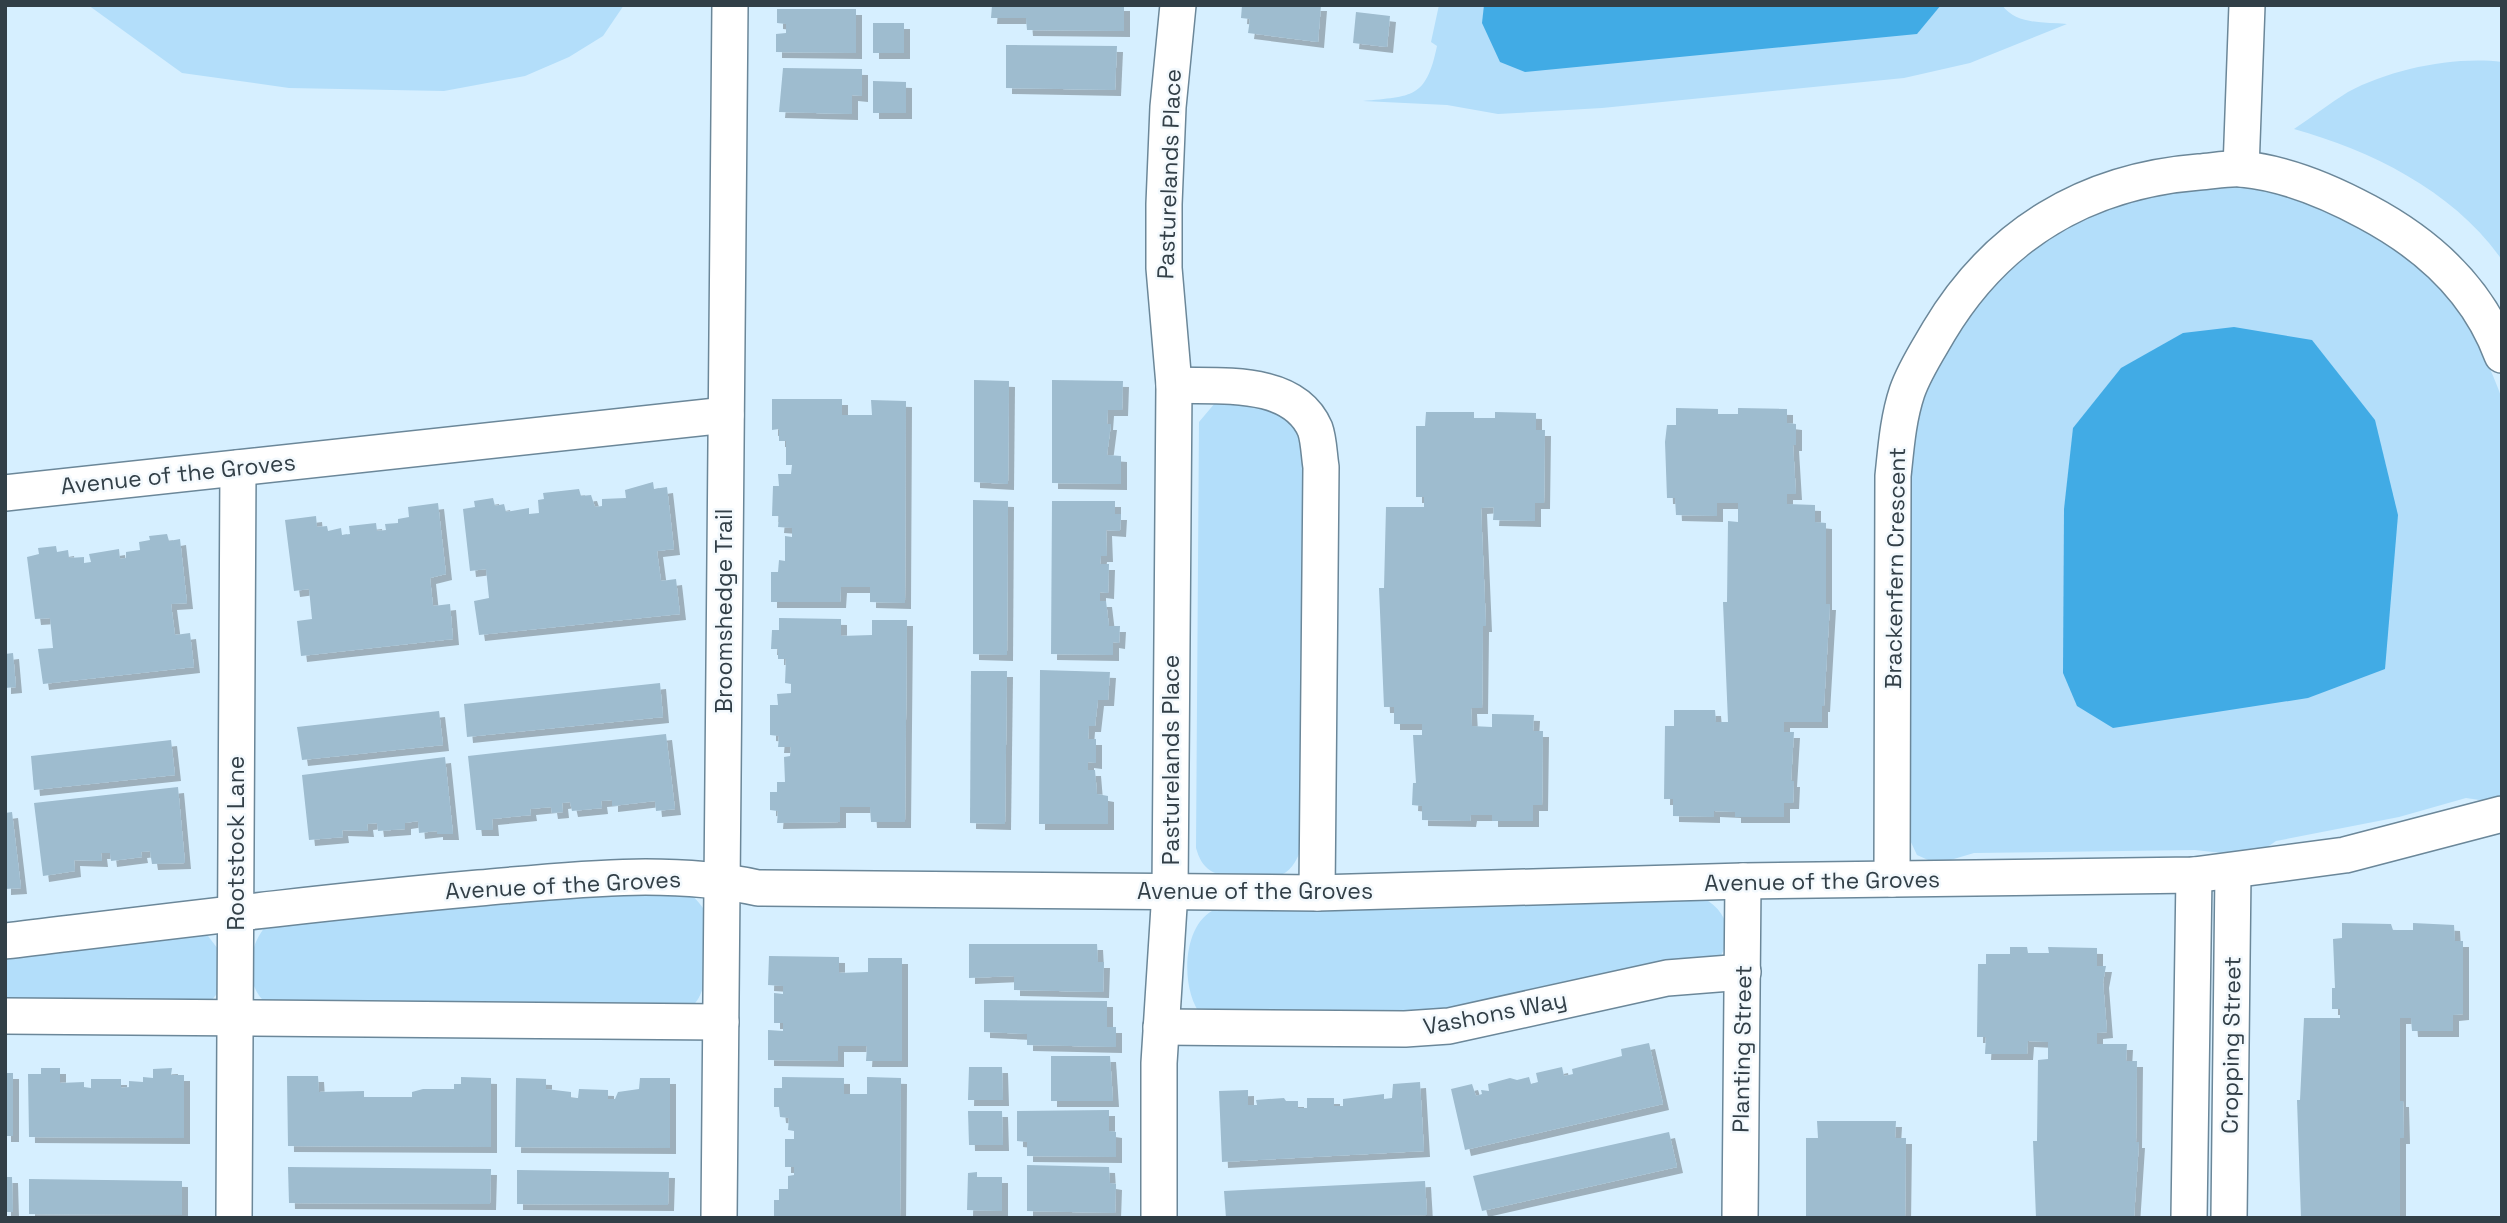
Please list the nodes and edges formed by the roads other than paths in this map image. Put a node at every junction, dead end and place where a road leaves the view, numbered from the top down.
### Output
1 (730, 5) edge
2 (1178, 5) edge
3 (2247, 5) edge
4 (2241, 169) junction
5 (2502, 355) edge
6 (1174, 385) junction
7 (726, 415) junction
8 (238, 468) junction
9 (5, 493) edge
10 (2502, 814) edge
11 (2233, 872) junction
12 (2194, 875) junction
13 (1892, 879) junction
14 (722, 880) junction
15 (1743, 881) junction
16 (1170, 891) junction
17 (1317, 893) junction
18 (235, 914) junction
19 (5, 941) edge
20 (1743, 972) junction
21 (5, 1016) edge
22 (235, 1020) junction
23 (720, 1022) junction
24 (1161, 1027) junction
25 (234, 1218) edge
26 (719, 1218) edge
27 (1159, 1218) edge
28 (1740, 1218) edge
29 (2189, 1218) edge
30 (2229, 1218) edge

1 - 7 street, Broomshedge Trail
2 - 6 street, Pasturelands Place
3 - 4 street
4 - 5 street, Brackenfern Crescent
4 - 13 street, Brackenfern Crescent
6 - 16 street, Pasturelands Place
6 - 17 street
7 - 8 street, Avenue of the Groves
7 - 14 street, Broomshedge Trail
8 - 9 street, Avenue of the Groves
8 - 18 street, Rootstock Lane
10 - 11 street, Avenue of the Groves
11 - 12 street, Avenue of the Groves
11 - 30 street, Cropping Street
12 - 13 street, Avenue of the Groves
12 - 29 street, Cropping Street
13 - 15 street, Avenue of the Groves
14 - 16 street, Avenue of the Groves
14 - 18 street, Avenue of the Groves
14 - 23 street, Broomshedge Trail
15 - 17 street, Avenue of the Groves
15 - 20 street, Planting Street
16 - 17 street, Avenue of the Groves
16 - 24 street, Pasturelands Place
18 - 19 street, Avenue of the Groves
18 - 22 street, Rootstock Lane
20 - 24 street, Vashons Way
20 - 28 street, Planting Street
21 - 22 street
22 - 23 street
22 - 25 street, Rootstock Lane
23 - 26 street, Broomshedge Trail
24 - 27 street, Pasturelands Place

